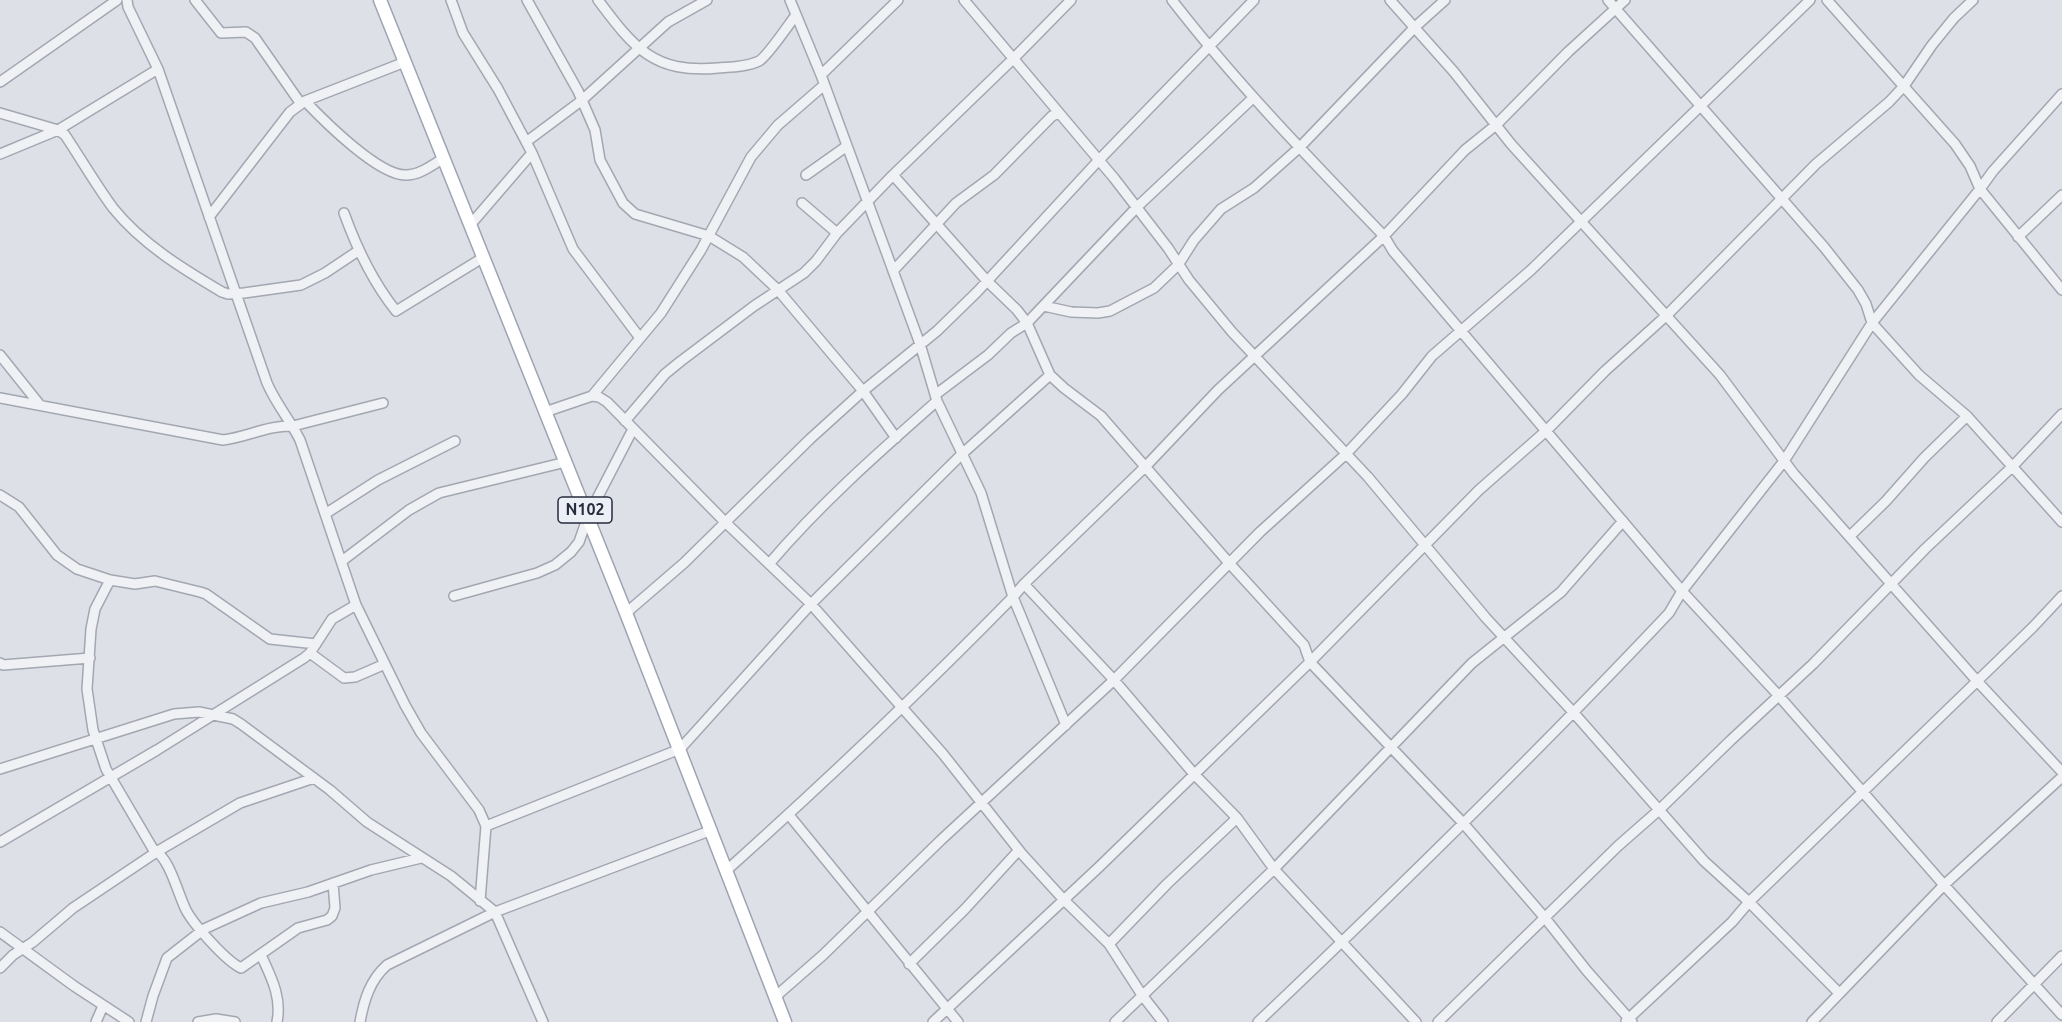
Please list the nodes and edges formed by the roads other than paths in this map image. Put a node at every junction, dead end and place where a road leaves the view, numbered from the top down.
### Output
1 (117, 0) edge
2 (127, 0) edge
3 (195, 0) edge
4 (380, 0) edge
5 (451, 0) edge
6 (526, 0) edge
7 (598, 0) edge
8 (707, 0) edge
9 (790, 0) edge
10 (898, 0) edge
11 (964, 0) edge
12 (1071, 0) edge
13 (1172, 0) edge
14 (1254, 0) edge
15 (1390, 0) edge
16 (1445, 0) edge
17 (1608, 0) edge
18 (1625, 0) edge
19 (1810, 0) edge
20 (1827, 0) edge
21 (1973, 0) edge
22 (1616, 9) junction
23 (796, 15) junction
24 (1414, 27) junction
25 (1208, 46) junction
26 (640, 49) junction
27 (1013, 59) junction
28 (405, 62) junction
29 (158, 69) junction
30 (821, 75) junction
31 (0, 82) edge
32 (823, 86) junction
33 (1904, 87) junction
34 (2062, 94) edge
35 (1253, 98) junction
36 (581, 101) junction
37 (303, 102) junction
38 (1701, 106) junction
39 (0, 113) edge
40 (1059, 113) junction
41 (1496, 125) junction
42 (58, 130) junction
43 (526, 142) junction
44 (847, 146) junction
45 (1300, 147) junction
46 (532, 153) junction
47 (0, 154) edge
48 (444, 158) junction
49 (1098, 161) junction
50 (806, 175) dead end
51 (893, 175) junction
52 (1980, 189) junction
53 (2062, 195) edge
54 (1782, 200) junction
55 (802, 203) dead end
56 (868, 203) junction
57 (1137, 207) junction
58 (344, 213) dead end
59 (209, 217) junction
60 (1581, 221) junction
61 (471, 224) junction
62 (936, 224) junction
63 (837, 233) junction
64 (709, 236) junction
65 (1384, 236) junction
66 (2018, 237) junction
67 (358, 251) junction
68 (484, 257) junction
69 (1178, 265) junction
70 (893, 272) junction
71 (987, 280) junction
72 (778, 290) junction
73 (2062, 290) edge
74 (237, 293) junction
75 (1044, 306) junction
76 (1667, 315) junction
77 (1027, 323) junction
78 (1872, 323) junction
79 (1459, 330) junction
80 (640, 338) junction
81 (920, 344) junction
82 (0, 355) edge
83 (1254, 356) junction
84 (1050, 375) junction
85 (863, 391) junction
86 (592, 396) junction
87 (0, 398) edge
88 (936, 398) junction
89 (383, 403) dead end
90 (40, 405) junction
91 (545, 412) junction
92 (2062, 414) edge
93 (1967, 416) junction
94 (625, 421) junction
95 (293, 426) junction
96 (633, 429) junction
97 (1546, 431) junction
98 (896, 438) junction
99 (455, 441) dead end
100 (962, 454) junction
101 (1346, 454) junction
102 (1784, 461) junction
103 (566, 462) junction
104 (1146, 466) junction
105 (2013, 466) junction
106 (0, 495) edge
107 (325, 514) junction
108 (588, 516) junction
109 (1623, 521) junction
110 (725, 522) junction
111 (2062, 522) edge
112 (1850, 536) junction
113 (1426, 546) junction
114 (342, 561) junction
115 (769, 564) junction
116 (1230, 564) junction
117 (110, 580) junction
118 (1024, 584) junction
119 (1891, 584) junction
120 (1682, 591) junction
121 (453, 596) dead end
122 (2062, 596) edge
123 (1013, 597) junction
124 (812, 604) junction
125 (356, 605) junction
126 (626, 613) junction
127 (1503, 638) junction
128 (316, 644) junction
129 (310, 653) junction
130 (90, 658) junction
131 (1310, 662) junction
132 (0, 663) edge
133 (385, 664) junction
134 (1114, 680) junction
135 (1977, 681) junction
136 (1779, 696) junction
137 (902, 708) junction
138 (1573, 712) junction
139 (215, 714) junction
140 (1066, 725) junction
141 (95, 739) junction
142 (1390, 748) junction
143 (680, 749) junction
144 (0, 770) edge
145 (2062, 772) edge
146 (1194, 774) junction
147 (2062, 777) edge
148 (112, 778) junction
149 (314, 778) junction
150 (1863, 792) junction
151 (982, 803) junction
152 (1659, 810) junction
153 (789, 815) junction
154 (1237, 818) junction
155 (1463, 823) junction
156 (486, 826) junction
157 (712, 830) junction
158 (0, 842) edge
159 (1019, 850) junction
160 (158, 851) junction
161 (421, 858) junction
162 (1274, 869) junction
163 (727, 870) junction
164 (333, 883) junction
165 (1944, 885) junction
166 (1064, 900) junction
167 (480, 901) junction
168 (1749, 902) junction
169 (495, 912) junction
170 (867, 913) junction
171 (1545, 918) junction
172 (0, 932) edge
173 (201, 932) junction
174 (1341, 943) junction
175 (1109, 944) junction
176 (21, 948) junction
177 (261, 955) junction
178 (2062, 956) edge
179 (909, 964) junction
180 (0, 968) edge
181 (2034, 985) junction
182 (1839, 993) junction
183 (1142, 995) junction
184 (775, 997) junction
185 (103, 1006) junction
186 (947, 1010) junction
187 (2062, 1015) edge
188 (1629, 1021) edge
189 (96, 1022) edge
190 (129, 1022) edge
191 (146, 1022) edge
192 (198, 1022) edge
193 (235, 1022) edge
194 (277, 1022) edge
195 (360, 1022) edge
196 (543, 1022) edge
197 (785, 1022) edge
198 (933, 1022) edge
199 (958, 1022) edge
200 (1115, 1022) edge
201 (1163, 1022) edge
202 (1258, 1022) edge
203 (1416, 1022) edge
204 (1438, 1022) edge
205 (1812, 1022) edge
206 (1997, 1022) edge

1 - 31 street
2 - 29 street
3 - 37 street
4 - 28 main road, N102
5 - 43 street
6 - 36 street
7 - 26 street
8 - 26 street
9 - 23 street
10 - 30 street
11 - 27 street
12 - 27 street
13 - 25 street
14 - 25 street
15 - 24 street
16 - 24 street
17 - 22 street
18 - 22 street
19 - 38 street
20 - 33 street
21 - 33 street
22 - 38 street
22 - 41 street
23 - 26 street
23 - 30 street
24 - 41 street
24 - 45 street
25 - 35 street
25 - 49 street
26 - 36 street
27 - 40 street
27 - 51 street
28 - 37 street
28 - 48 main road, N102
29 - 42 street
29 - 59 street
30 - 32 street
32 - 44 street
32 - 64 street
33 - 52 street
33 - 54 street
34 - 52 street
35 - 45 street
35 - 57 street
36 - 43 street
36 - 64 street
37 - 48 street
37 - 59 street
38 - 54 street
38 - 60 street
39 - 42 street
40 - 49 street
40 - 62 street
41 - 60 street
41 - 65 street
42 - 47 street
42 - 74 street
43 - 46 street
44 - 50 street
44 - 56 street
45 - 65 street
45 - 69 street
46 - 61 street
46 - 80 street
48 - 61 main road, N102
49 - 57 street
49 - 71 street
51 - 56 street
51 - 62 street
52 - 66 street
52 - 78 street
53 - 66 street
54 - 76 street
54 - 78 street
55 - 63 street
56 - 63 street
56 - 70 street
57 - 69 street
57 - 75 street
58 - 67 street
59 - 74 street
60 - 76 street
60 - 79 street
61 - 68 main road, N102
62 - 70 street
62 - 71 street
63 - 72 street
64 - 72 street
64 - 80 street
65 - 79 street
65 - 83 street
66 - 73 street
67 - 68 street
67 - 74 street
68 - 91 main road, N102
69 - 75 street
69 - 83 street
70 - 81 street
71 - 77 street
71 - 81 street
72 - 85 street
72 - 94 street
74 - 95 street
75 - 77 street
76 - 97 street
76 - 102 street
77 - 84 street
77 - 88 street
78 - 93 street
78 - 102 street
79 - 97 street
79 - 101 street
80 - 86 street
81 - 85 street
81 - 88 street
82 - 90 street
83 - 101 street
83 - 104 street
84 - 100 street
84 - 104 street
85 - 98 street
85 - 110 street
86 - 91 street
86 - 94 street
87 - 90 street
88 - 98 street
88 - 100 street
89 - 95 street
90 - 95 street
91 - 103 main road, N102
92 - 105 street
93 - 105 street
93 - 112 street
94 - 96 street
95 - 107 street
96 - 108 street
96 - 110 street
97 - 109 street
97 - 113 street
98 - 115 street
99 - 107 street
100 - 123 street
100 - 124 street
101 - 113 street
101 - 116 street
102 - 112 street
102 - 120 street
103 - 108 main road, N102
103 - 114 street
104 - 116 street
104 - 118 street
105 - 111 street
105 - 119 street
106 - 117 street
107 - 114 street
108 - 121 street
108 - 126 main road, N102
109 - 120 street
109 - 127 street
110 - 115 street
110 - 126 street
112 - 119 street
113 - 127 street
113 - 131 street
114 - 125 street
115 - 124 street
116 - 131 street
116 - 134 street
117 - 128 street
117 - 130 street
118 - 123 street
118 - 134 street
119 - 135 street
119 - 136 street
120 - 136 street
120 - 138 street
122 - 135 street
123 - 137 street
123 - 140 street
124 - 137 street
124 - 143 street
125 - 128 street
125 - 133 street
126 - 143 main road, N102
127 - 138 street
127 - 142 street
128 - 129 street
129 - 133 street
129 - 139 street
130 - 132 street
130 - 141 street
131 - 142 street
131 - 146 street
133 - 156 street
134 - 140 street
134 - 146 street
135 - 145 street
135 - 150 street
136 - 150 street
136 - 152 street
137 - 151 street
137 - 153 street
138 - 152 street
138 - 155 street
139 - 141 street
139 - 148 street
139 - 149 street
140 - 151 street
141 - 144 street
141 - 148 street
142 - 155 street
142 - 162 street
143 - 156 street
143 - 157 main road, N102
146 - 154 street
146 - 166 street
147 - 165 street
148 - 158 street
148 - 160 street
149 - 160 street
149 - 161 street
150 - 165 street
150 - 168 street
151 - 159 street
151 - 170 street
152 - 168 street
152 - 171 street
153 - 163 street
153 - 170 street
154 - 162 street
154 - 175 street
155 - 171 street
155 - 174 street
156 - 167 street
157 - 163 main road, N102
157 - 169 street
159 - 166 street
159 - 179 street
160 - 173 street
160 - 176 street
161 - 164 street
161 - 167 street
162 - 174 street
162 - 183 street
163 - 184 main road, N102
164 - 173 street
164 - 177 street
165 - 181 street
165 - 182 street
166 - 175 street
166 - 186 street
167 - 169 street
168 - 182 street
168 - 188 street
169 - 195 street
169 - 196 street
170 - 179 street
170 - 184 street
171 - 188 street
171 - 204 street
172 - 176 street
173 - 177 street
173 - 191 street
174 - 202 street
174 - 203 street
175 - 183 street
176 - 180 street
176 - 185 street
177 - 194 street
178 - 181 street
179 - 186 street
181 - 187 street
181 - 206 street
182 - 205 street
183 - 200 street
183 - 201 street
184 - 197 main road, N102
185 - 189 street
185 - 190 street
186 - 198 street
186 - 199 street
192 - 193 street

